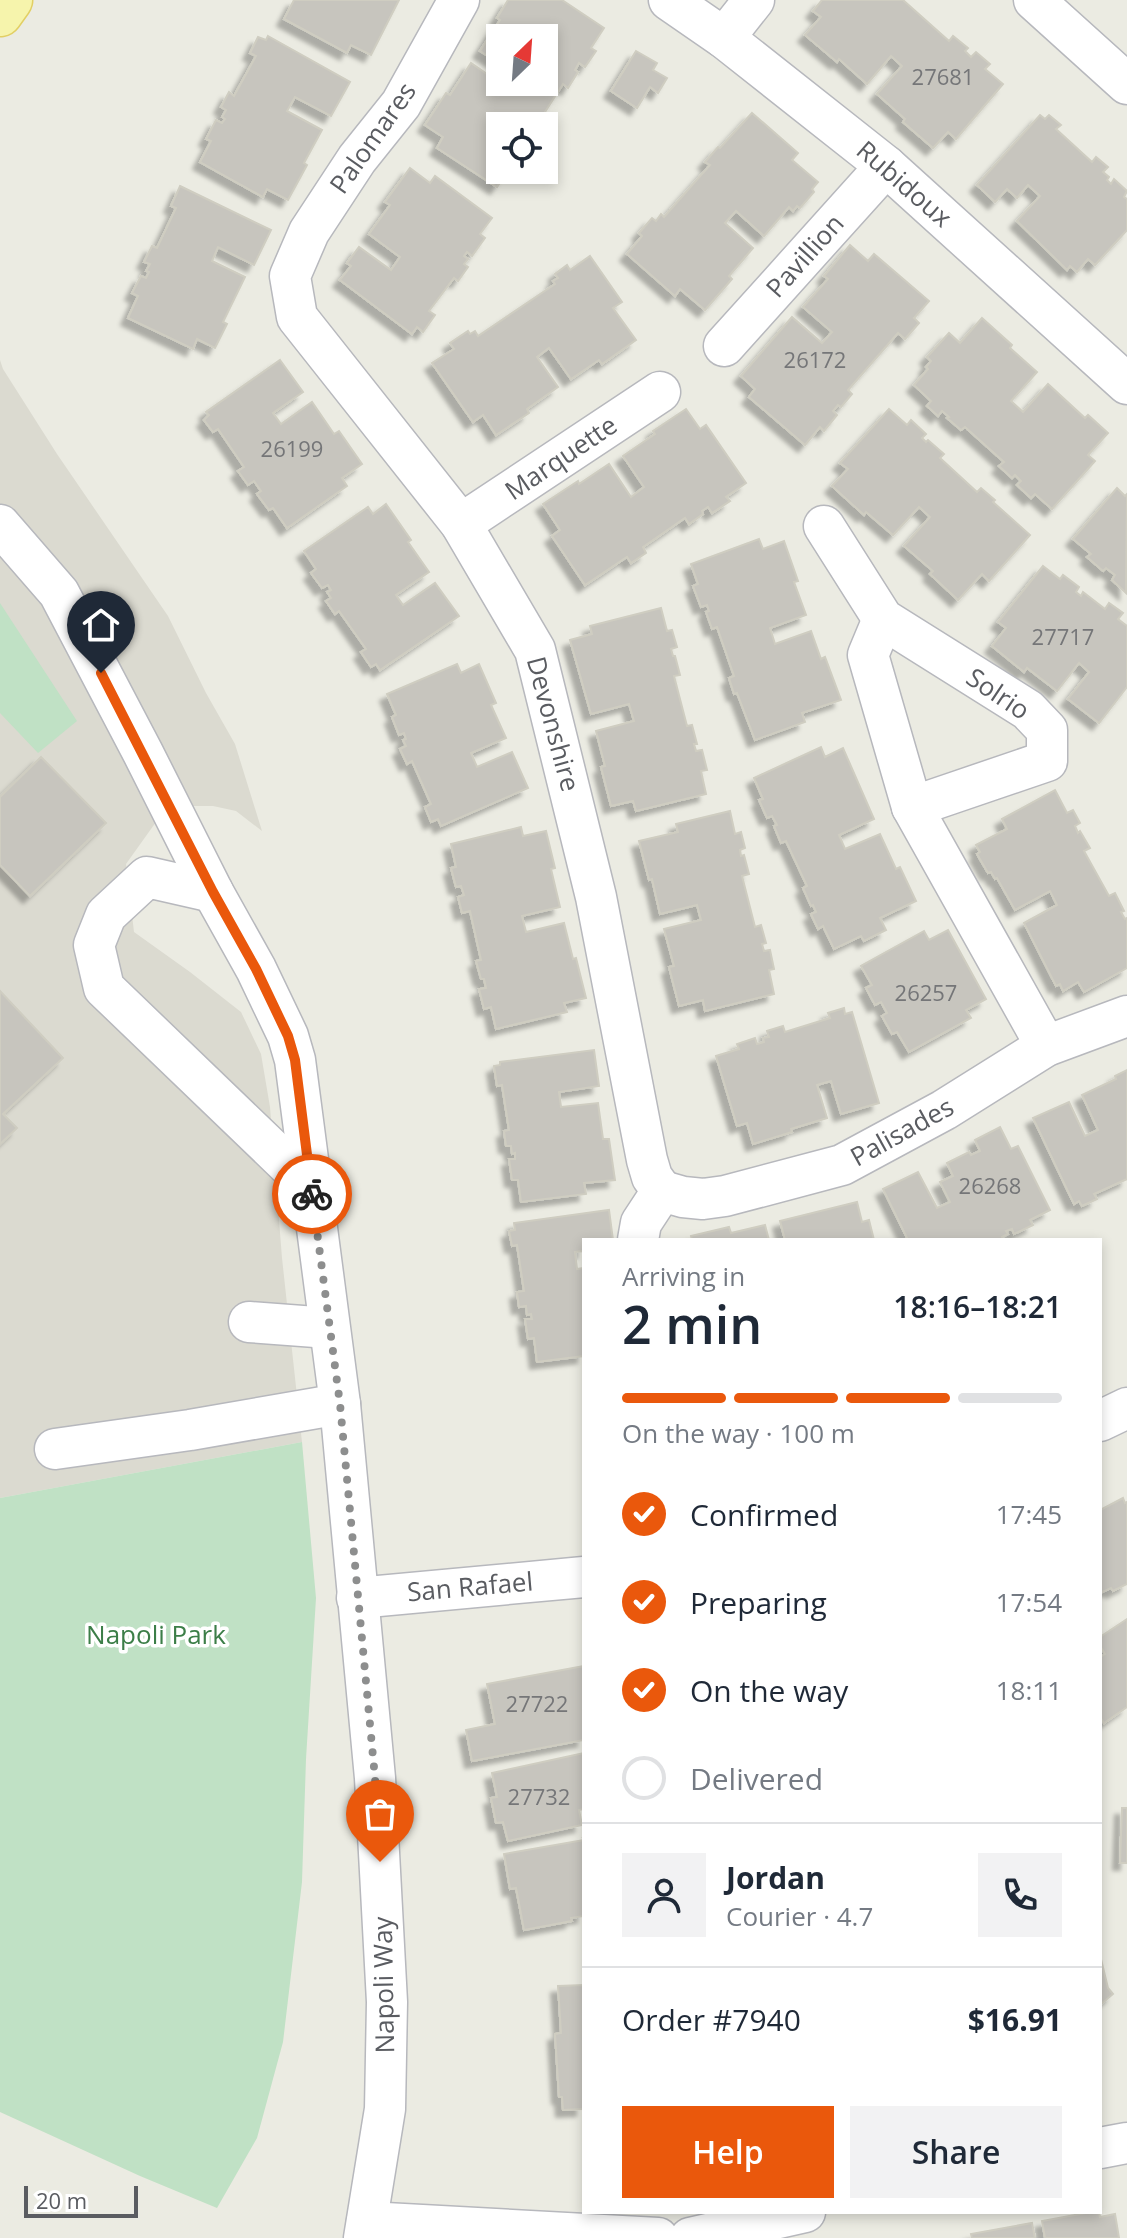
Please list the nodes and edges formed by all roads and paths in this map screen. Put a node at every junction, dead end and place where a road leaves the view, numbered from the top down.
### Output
1 (10, 0) edge
2 (459, 0) edge
3 (669, 0) edge
4 (754, 0) edge
5 (1034, 0) edge
6 (0, 14) edge
7 (724, 38) junction
8 (1127, 84) edge
9 (886, 166) junction
10 (290, 276) joint
11 (724, 346) dead end
12 (1127, 384) edge
13 (660, 392) dead end
14 (461, 524) junction
15 (0, 525) edge
16 (824, 526) dead end
17 (883, 619) junction
18 (912, 807) junction
19 (213, 892) junction
20 (1127, 1016) edge
21 (1046, 1046) junction
22 (311, 1187) junction
23 (662, 1191) junction
24 (638, 1238) edge
25 (249, 1322) dead end
26 (329, 1328) junction
27 (340, 1404) junction
28 (1127, 1408) edge
29 (1102, 1420) edge
30 (55, 1449) dead end
31 (582, 1577) edge
32 (357, 1598) junction
33 (1127, 2143) edge
34 (1102, 2148) edge
35 (796, 2214) edge
36 (366, 2230) edge
37 (658, 2238) edge
38 (690, 2238) edge

1 - 6 main road
2 - 10 street, Palomares
3 - 7 street, Rubidoux
4 - 7 street
5 - 8 street
7 - 9 street, Rubidoux
9 - 11 street, Pavillion
9 - 12 street, Rubidoux
10 - 14 street, Devonshire
13 - 14 street, Marquette
14 - 23 street, Devonshire
15 - 19 street, Napoli Way
16 - 17 street, Solrio
17 - 18 street
17 - 18 street, Solrio
18 - 21 street
19 - 22 street, Napoli Way
19 - 22 street
20 - 21 street, Palisades
21 - 23 street, Palisades
22 - 26 street, Napoli Way
23 - 24 street
25 - 26 street
26 - 27 street, Napoli Way
27 - 30 street
27 - 32 street, Napoli Way
28 - 29 street
31 - 32 street, San Rafael
32 - 36 street, Napoli Way
33 - 34 street
35 - 38 street
36 - 37 street

